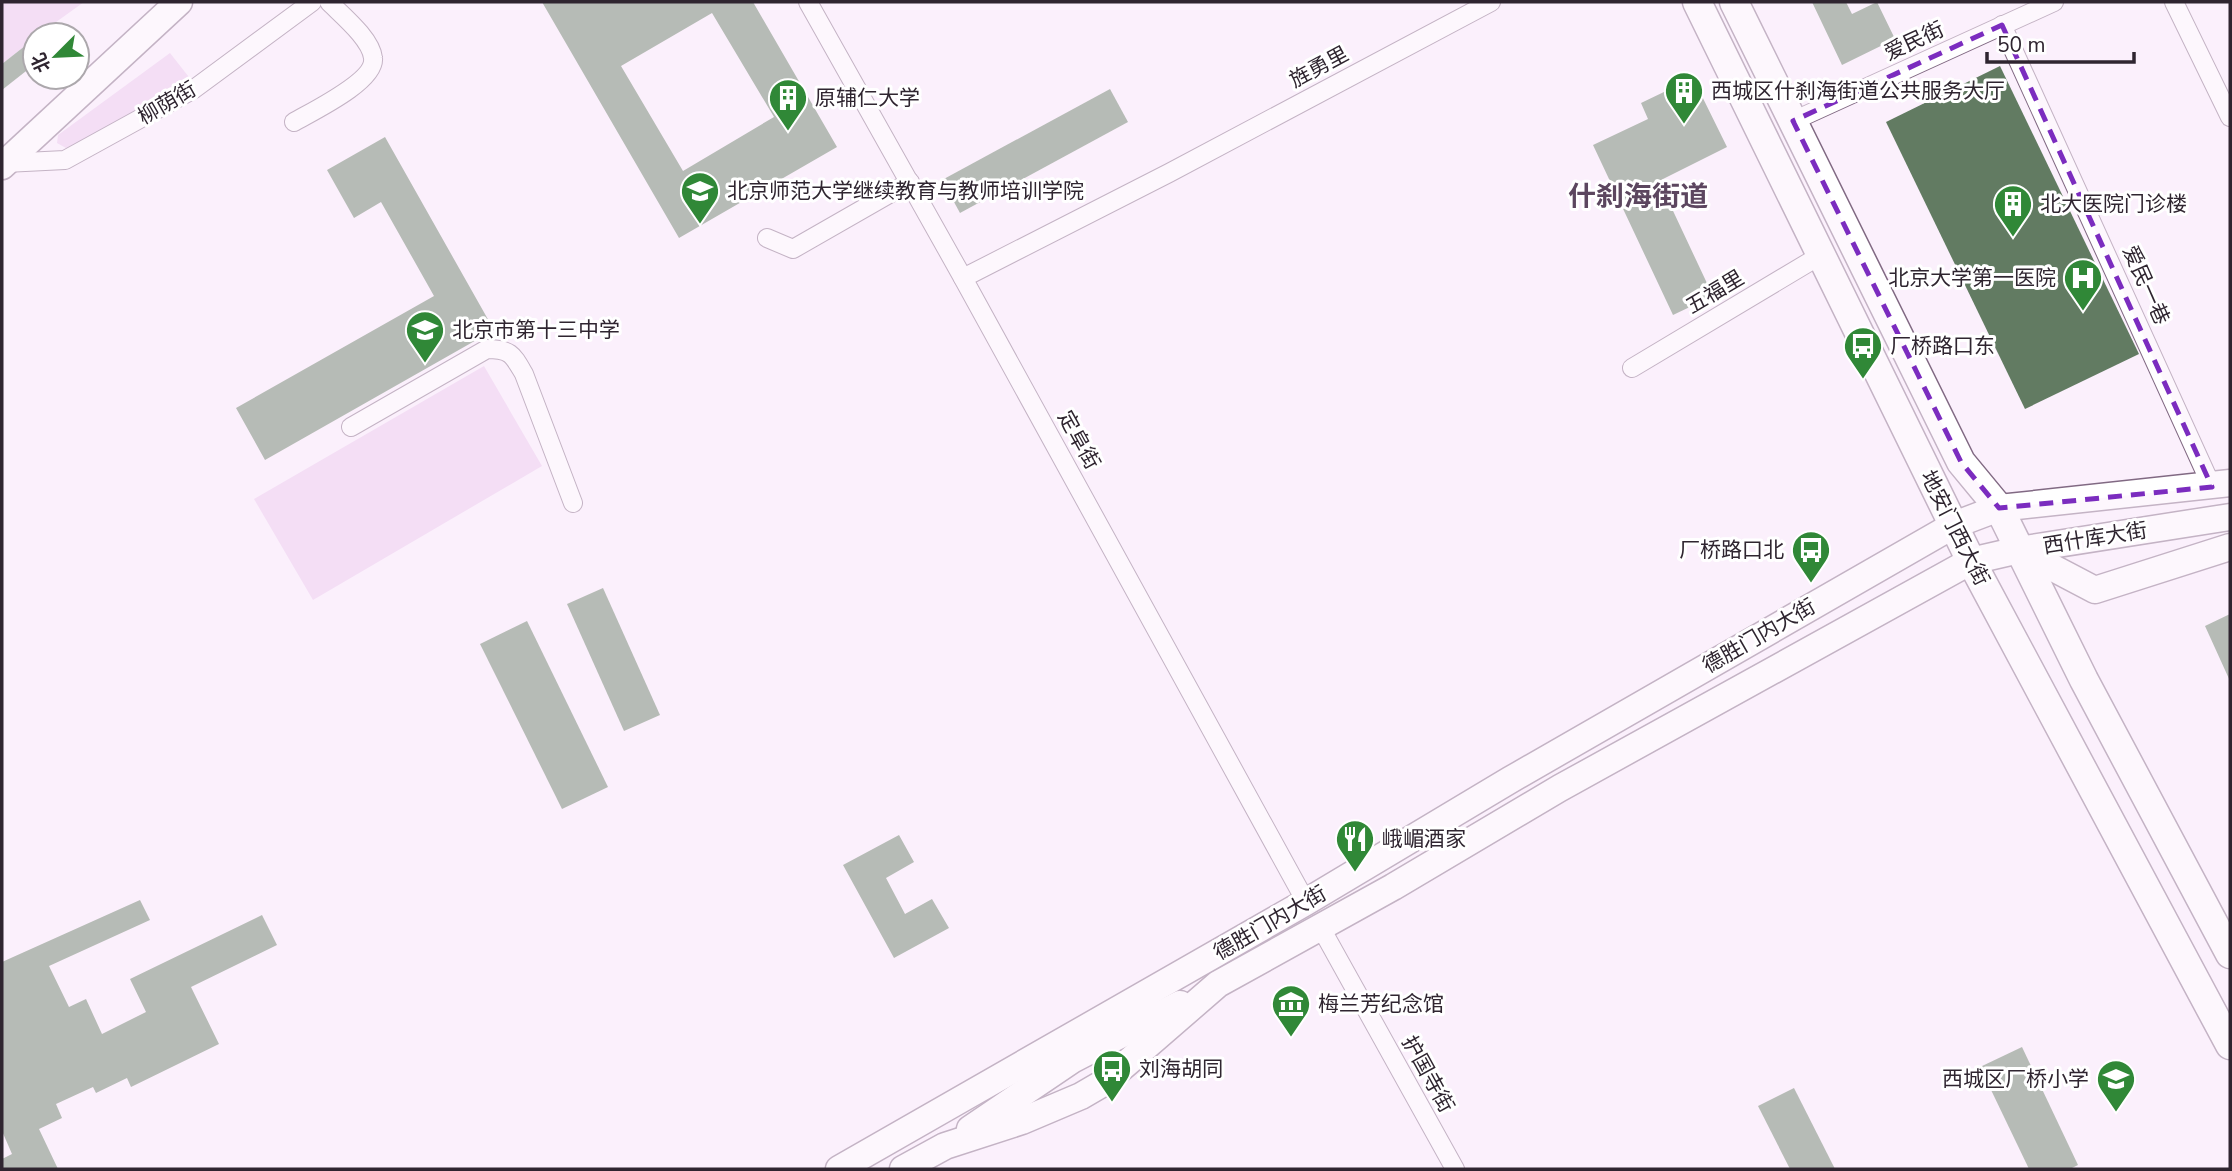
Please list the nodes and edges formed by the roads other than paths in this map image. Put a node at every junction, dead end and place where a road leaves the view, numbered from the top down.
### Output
1 (179, 2) edge
2 (312, 2) edge
3 (330, 2) edge
4 (808, 2) edge
5 (1491, 2) edge
6 (1697, 2) edge
7 (1734, 2) edge
8 (2054, 2) edge
9 (2174, 2) edge
10 (2003, 25) junction
11 (2230, 117) edge
12 (1793, 121) junction
13 (295, 122) dead end
14 (4, 164) edge
15 (909, 182) junction
16 (767, 238) dead end
17 (1821, 254) junction
18 (963, 278) junction
19 (1632, 368) dead end
20 (351, 427) dead end
21 (2224, 483) edge
22 (573, 503) dead end
23 (1998, 508) junction
24 (2230, 517) edge
25 (1954, 525) junction
26 (2230, 547) edge
27 (2018, 550) junction
28 (1971, 561) junction
29 (1377, 860) junction
30 (1392, 887) junction
31 (1306, 902) junction
32 (1321, 928) junction
33 (2230, 954) edge
34 (1206, 960) junction
35 (1218, 984) junction
36 (2230, 1045) edge
37 (946, 1146) junction
38 (839, 1169) edge
39 (903, 1169) edge
40 (1455, 1169) edge

1 - 14 main road, 柳荫街
2 - 14 street, 柳荫街
3 - 13 street
4 - 15 street, 定阜街
5 - 18 street, 旌勇里
6 - 17 main road, 地安门西大街
7 - 12 main road, 地安门西大街
8 - 10 street, 爱民街
9 - 11 street
10 - 12 street, 爱民街
10 - 21 street, 爱民一巷
12 - 23 main road, 地安门西大街
15 - 16 street
15 - 18 street, 定阜街
17 - 19 street, 五福里
17 - 25 main road, 地安门西大街
18 - 31 street, 定阜街
20 - 22 street
21 - 23 main road, 西什库大街
23 - 25 main road, 西什库大街
23 - 27 main road, 地安门西大街
24 - 27 main road, 西什库大街
25 - 28 main road, 地安门西大街
25 - 29 main road, 德胜门内大街
26 - 27 main road, 西什库大街
27 - 28 main road, 德胜门内大街
27 - 33 main road, 地安门西大街
28 - 30 main road, 德胜门内大街
28 - 36 main road, 地安门西大街
29 - 30 main road
29 - 31 main road, 德胜门内大街
30 - 32 main road, 德胜门内大街
31 - 32 main road
31 - 34 main road, 德胜门内大街
32 - 35 main road, 德胜门内大街
32 - 40 street, 护国寺街
34 - 35 main road
34 - 38 main road, 德胜门内大街
35 - 37 main road, 德胜门内大街
35 - 37 main road, 德胜门内大街
37 - 39 main road, 德胜门内大街

